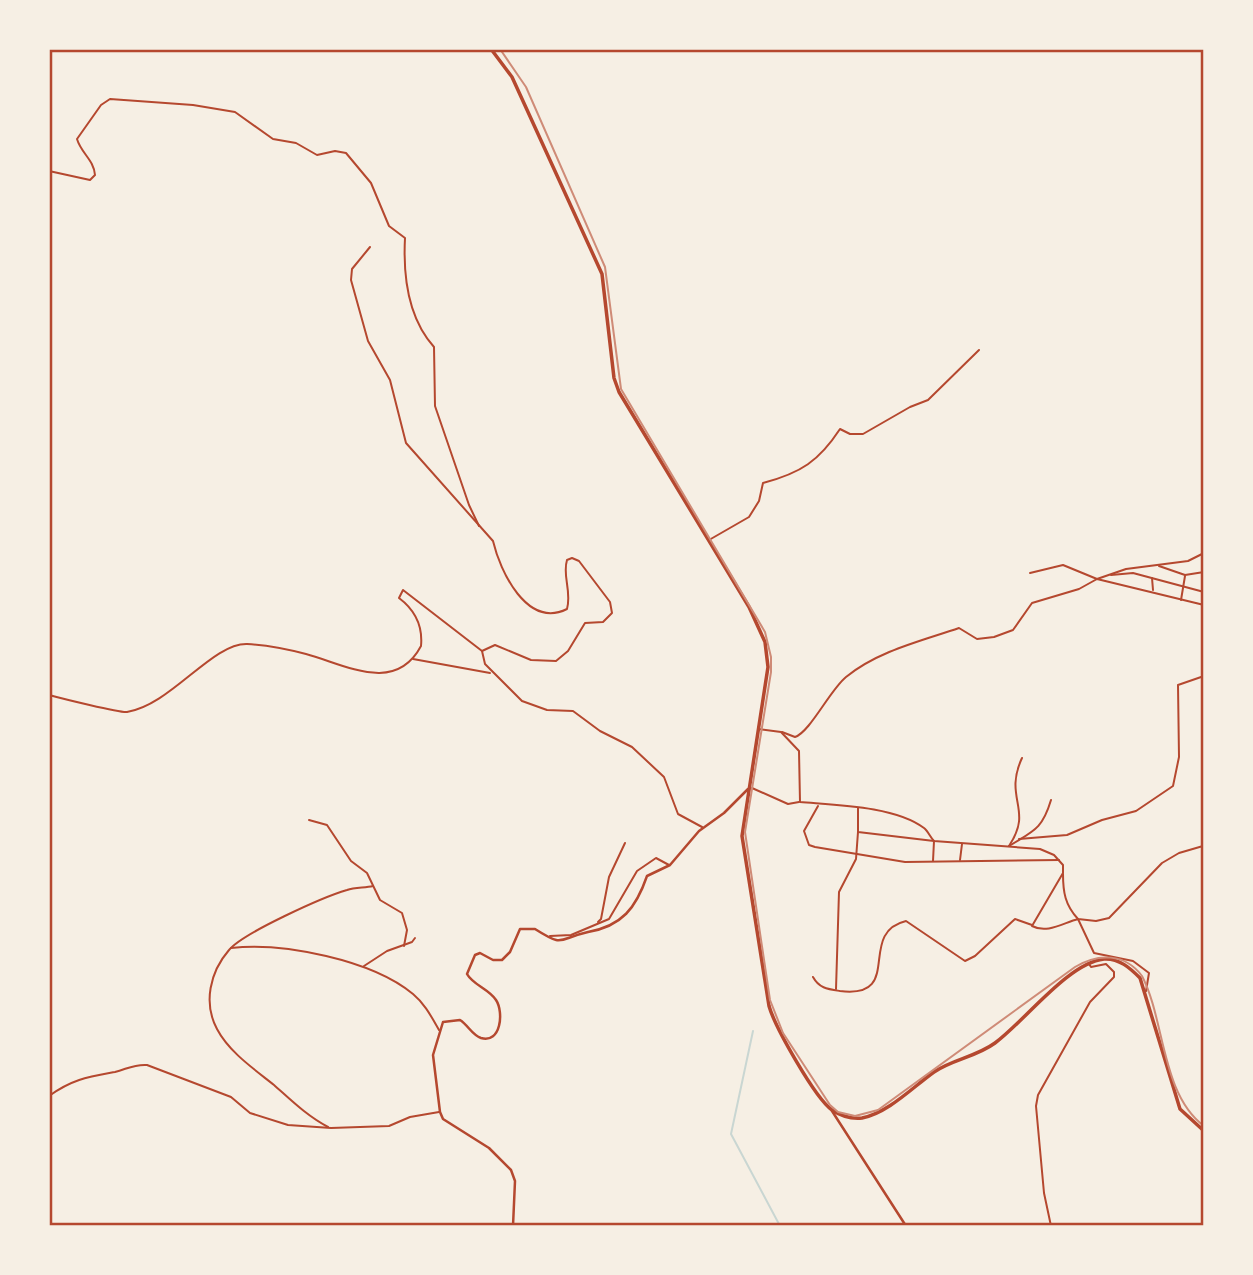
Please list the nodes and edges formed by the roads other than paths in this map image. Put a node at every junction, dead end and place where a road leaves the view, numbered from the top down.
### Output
1 (491, 49) edge
2 (49, 171) edge
3 (370, 247) dead end
4 (979, 350) dead end
5 (480, 528) junction
6 (708, 540) junction
7 (1204, 553) edge
8 (1158, 566) junction
9 (1204, 572) edge
10 (1030, 573) dead end
11 (1110, 575) junction
12 (1185, 575) junction
13 (1152, 577) junction
14 (1097, 579) junction
15 (1184, 587) junction
16 (1153, 592) junction
17 (1204, 592) edge
18 (1181, 600) junction
19 (1204, 605) edge
20 (482, 651) junction
21 (412, 659) junction
22 (492, 673) junction
23 (1204, 676) edge
24 (49, 695) edge
25 (758, 729) junction
26 (780, 732) junction
27 (1022, 758) dead end
28 (750, 787) junction
29 (1051, 800) dead end
30 (800, 802) junction
31 (818, 804) junction
32 (858, 807) junction
33 (309, 820) dead end
34 (703, 828) junction
35 (858, 832) junction
36 (1019, 839) junction
37 (934, 841) junction
38 (625, 843) dead end
39 (962, 844) junction
40 (1203, 846) edge
41 (1008, 847) junction
42 (857, 854) junction
43 (1060, 860) junction
44 (933, 862) junction
45 (960, 862) junction
46 (670, 865) junction
47 (1063, 873) junction
48 (373, 886) junction
49 (1078, 919) junction
50 (594, 925) junction
51 (1032, 926) junction
52 (541, 933) junction
53 (415, 938) dead end
54 (404, 946) junction
55 (230, 948) junction
56 (1088, 963) junction
57 (363, 967) junction
58 (813, 977) dead end
59 (835, 990) junction
60 (1146, 993) junction
61 (439, 1031) junction
62 (49, 1096) edge
63 (830, 1109) junction
64 (440, 1112) junction
65 (331, 1128) junction
66 (1204, 1131) edge
67 (513, 1226) edge
68 (906, 1226) edge
69 (1051, 1226) edge

1 - 6 main road
2 - 5 street
3 - 5 street
4 - 6 street
5 - 20 street
6 - 25 main road
7 - 8 street
8 - 11 street
8 - 12 street
9 - 12 street
10 - 14 street
11 - 13 street
11 - 14 street
12 - 15 street
13 - 15 street
13 - 16 street
14 - 16 street
14 - 26 street
15 - 17 street
15 - 18 street
16 - 18 street
18 - 19 street
20 - 21 street
20 - 22 street
21 - 22 street
21 - 24 street
22 - 34 street
23 - 36 street
25 - 26 street
25 - 28 main road
26 - 30 street
27 - 41 street
28 - 30 street
28 - 34 street
28 - 63 main road
29 - 36 street
30 - 31 street
31 - 32 street
31 - 42 street
32 - 35 street
32 - 37 street
33 - 48 street
34 - 46 street
35 - 37 street
35 - 42 street
36 - 41 street
37 - 39 street
37 - 44 street
38 - 50 street
39 - 41 street
39 - 45 street
40 - 49 street
41 - 43 street
42 - 44 street
42 - 59 street
43 - 45 street
43 - 47 street
44 - 45 street
46 - 50 street
46 - 52 street
47 - 49 street
47 - 51 street
48 - 54 street
48 - 55 street
49 - 51 street
49 - 60 street
50 - 52 street
51 - 59 street
52 - 61 street
53 - 54 street
54 - 57 street
55 - 57 street
55 - 65 street
56 - 60 main road
56 - 63 main road
56 - 69 street
57 - 61 street
58 - 59 street
60 - 66 main road
61 - 64 street
62 - 65 street
63 - 68 street
64 - 65 street
64 - 67 street

